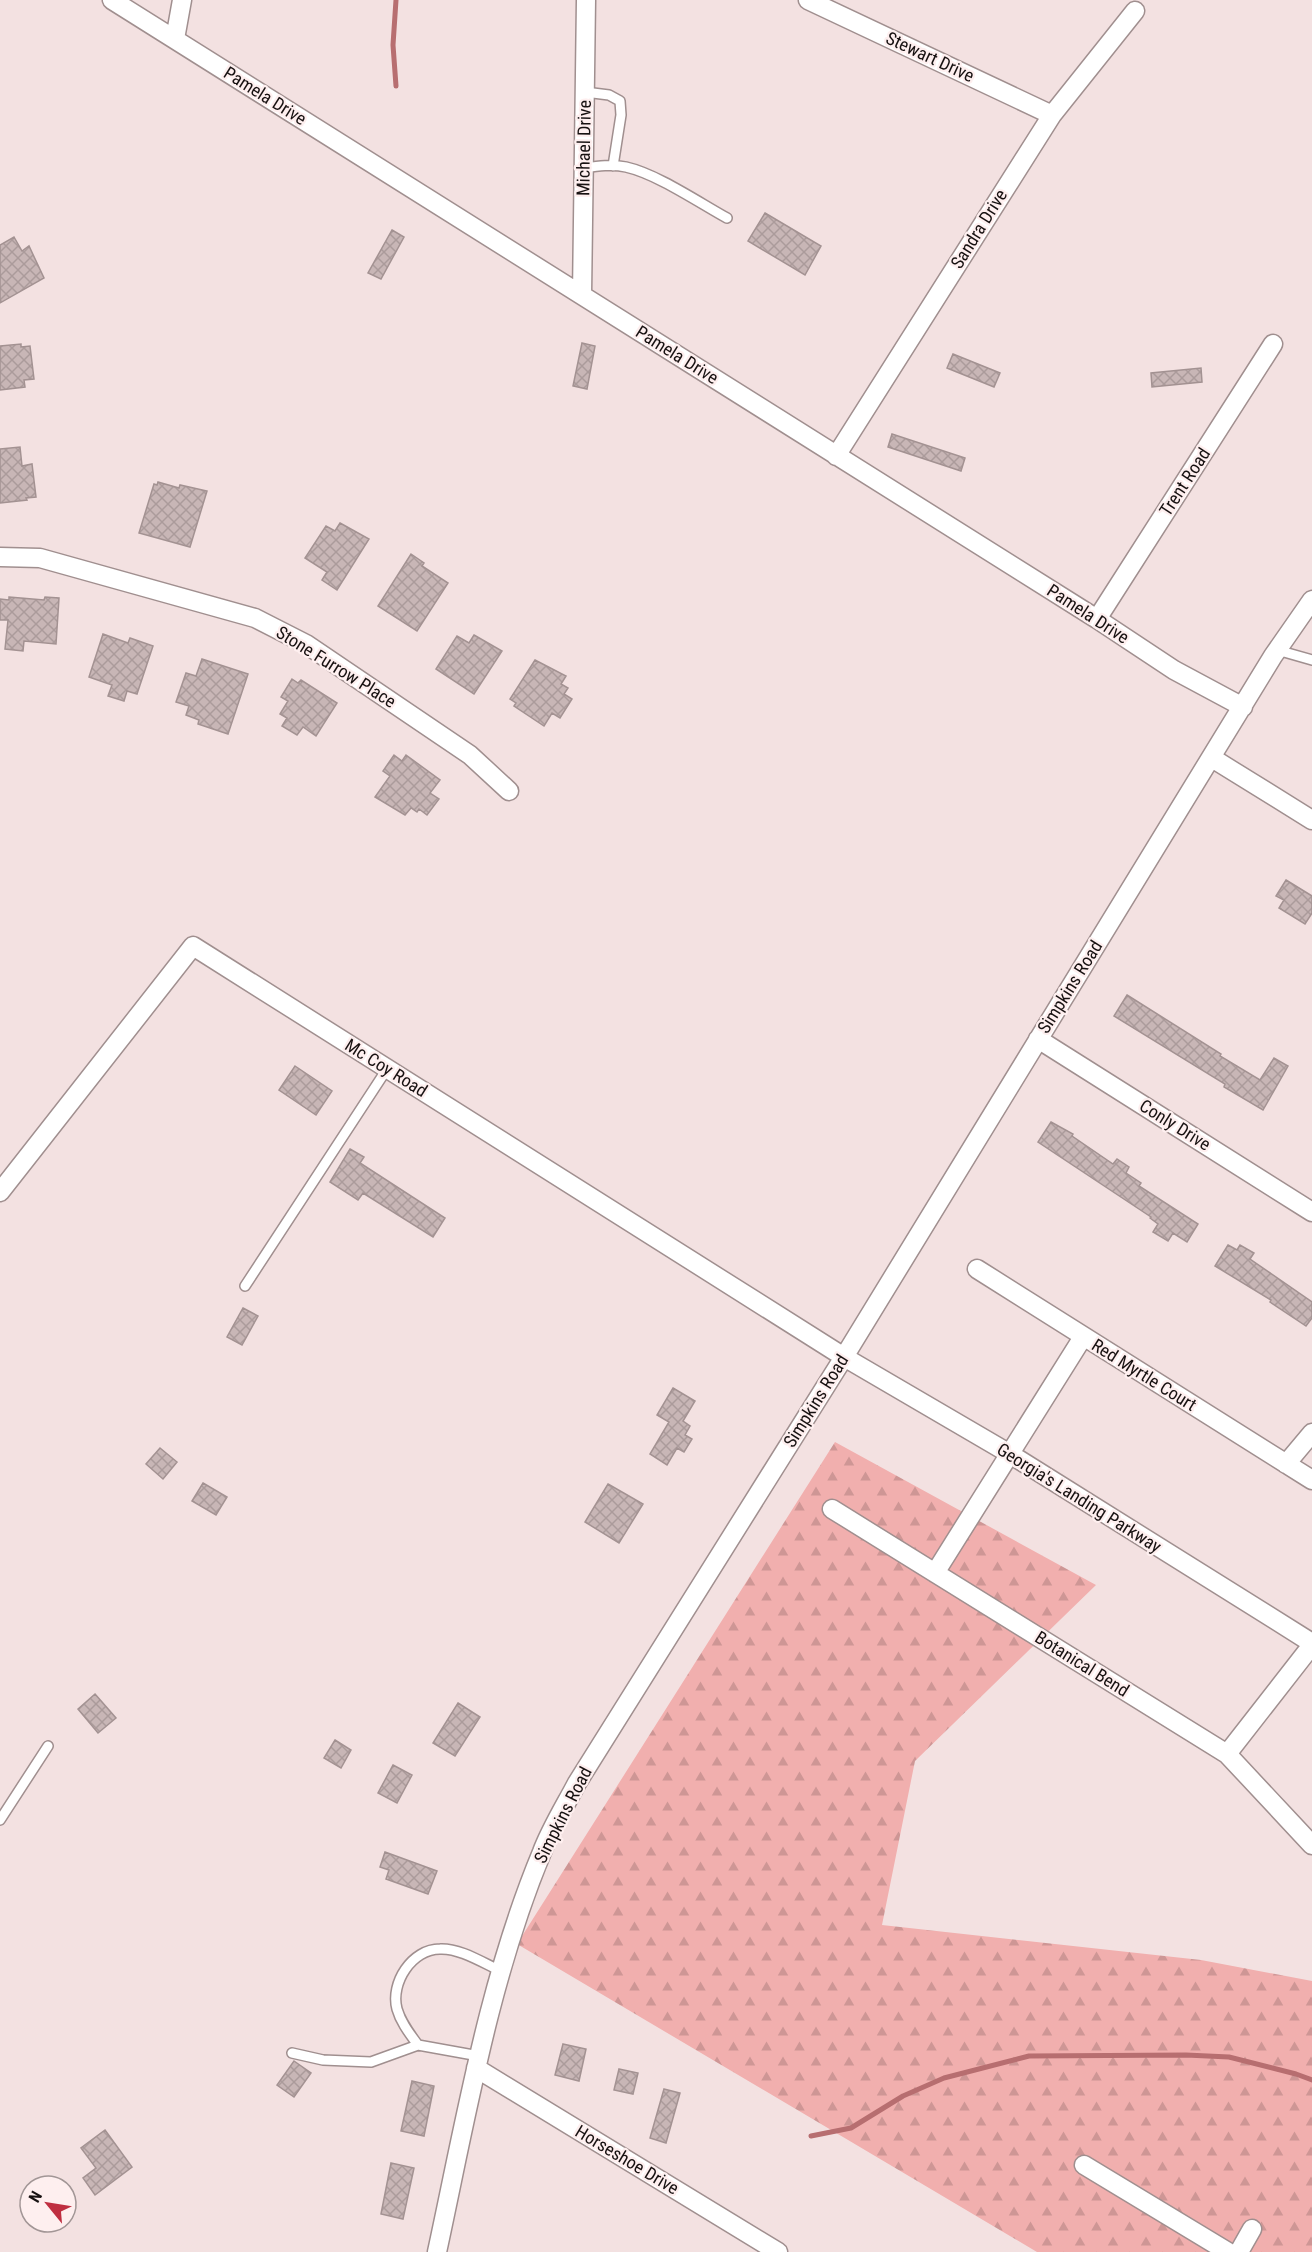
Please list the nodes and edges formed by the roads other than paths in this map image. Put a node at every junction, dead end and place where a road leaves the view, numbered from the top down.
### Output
1 (112, 0) edge
2 (182, 0) edge
3 (586, 0) edge
4 (808, 0) edge
5 (1135, 11) dead end
6 (175, 39) junction
7 (585, 92) junction
8 (1052, 115) junction
9 (613, 166) junction
10 (584, 168) junction
11 (726, 218) dead end
12 (582, 295) junction
13 (1273, 344) dead end
14 (836, 456) junction
15 (0, 557) edge
16 (1312, 600) edge
17 (1097, 619) junction
18 (1277, 650) junction
19 (1312, 660) edge
20 (1243, 707) junction
21 (1212, 758) junction
22 (509, 791) dead end
23 (1312, 820) edge
24 (1038, 1039) junction
25 (387, 1069) junction
26 (0, 1192) edge
27 (1312, 1212) edge
28 (977, 1269) dead end
29 (245, 1286) dead end
30 (1083, 1337) junction
31 (844, 1357) junction
32 (1312, 1433) edge
33 (1010, 1454) junction
34 (1286, 1464) junction
35 (1312, 1480) edge
36 (832, 1509) dead end
37 (935, 1573) junction
38 (1312, 1644) edge
39 (48, 1746) dead end
40 (1227, 1754) junction
41 (0, 1820) edge
42 (1312, 1845) edge
43 (501, 1971) junction
44 (418, 2045) junction
45 (292, 2053) dead end
46 (477, 2062) junction
47 (1084, 2165) dead end
48 (1252, 2229) dead end
49 (437, 2252) edge
50 (778, 2252) edge
51 (1228, 2252) edge
52 (1239, 2252) edge

1 - 6 street, Pamela Drive
2 - 6 street
3 - 7 street, Michael Drive
4 - 8 street, Stewart Drive
5 - 8 street, Sandra Drive
6 - 12 street, Pamela Drive
7 - 9 lane
7 - 10 street, Michael Drive
8 - 14 street, Sandra Drive
9 - 10 lane
9 - 11 lane
10 - 12 street, Michael Drive
12 - 14 street, Pamela Drive
13 - 17 street, Trent Road
14 - 17 street, Pamela Drive
15 - 22 street, Stone Furrow Place
16 - 18 street, Simpkins Road
17 - 20 street, Pamela Drive
18 - 19 lane
18 - 20 street, Simpkins Road
20 - 21 street, Simpkins Road
21 - 23 street
21 - 24 street, Simpkins Road
24 - 27 street, Conly Drive
24 - 31 street, Simpkins Road
25 - 26 street, Mc Coy Road
25 - 29 lane
25 - 31 street, Mc Coy Road
28 - 30 street, Red Myrtle Court
30 - 33 street
30 - 34 street, Red Myrtle Court
31 - 33 street, Georgia's Landing Parkway
31 - 43 street, Simpkins Road
32 - 34 street
33 - 37 street
33 - 38 street, Georgia's Landing Parkway
34 - 35 street, Red Myrtle Court
36 - 37 street, Botanical Bend
37 - 40 street, Botanical Bend
38 - 40 street
39 - 41 lane
40 - 42 street, Botanical Bend
43 - 44 lane
43 - 46 street, Simpkins Road
44 - 45 lane
44 - 46 lane
46 - 49 street, Simpkins Road
46 - 50 street, Horseshoe Drive
47 - 51 street
48 - 52 street

